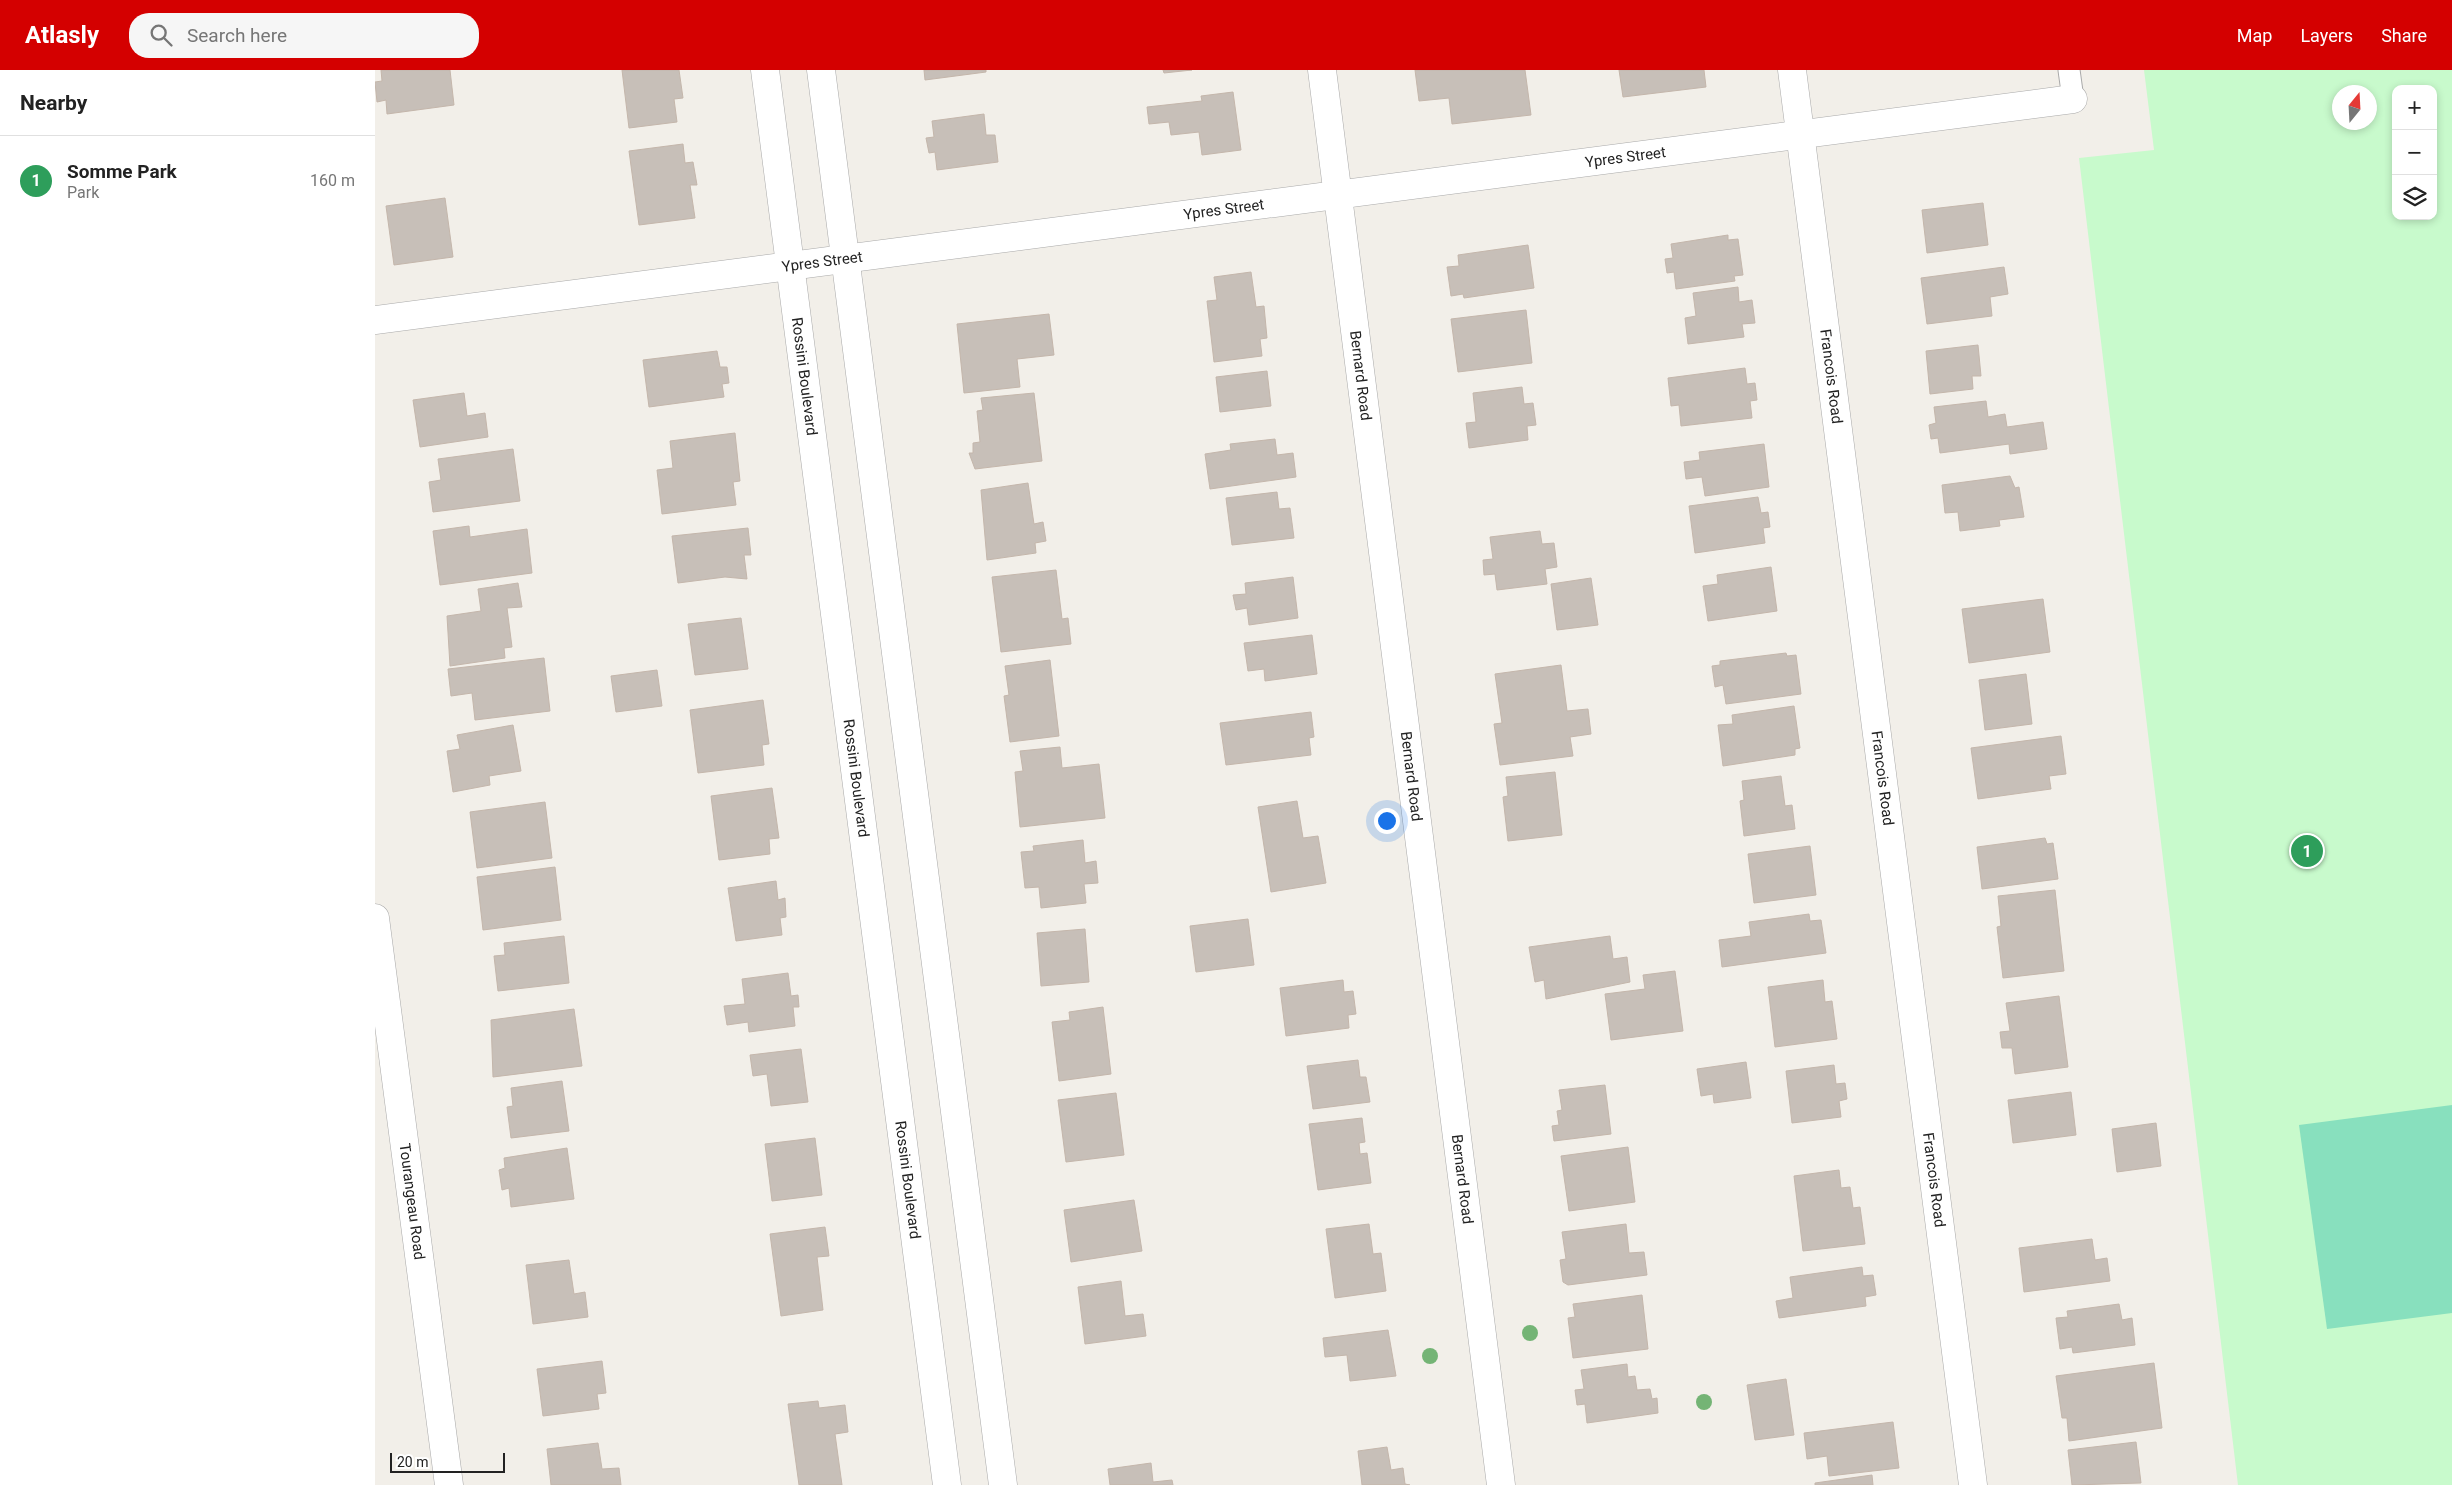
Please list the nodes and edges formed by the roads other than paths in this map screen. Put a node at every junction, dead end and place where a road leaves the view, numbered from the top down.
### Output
1 (765, 70) edge
2 (821, 70) edge
3 (1322, 70) edge
4 (1792, 70) edge
5 (2069, 70) edge
6 (2073, 98) joint
7 (1801, 134) junction
8 (1337, 195) junction
9 (846, 259) junction
10 (790, 266) junction
11 (375, 320) edge
12 (375, 918) edge
13 (449, 1485) edge
14 (947, 1485) edge
15 (1003, 1485) edge
16 (1501, 1485) edge
17 (1973, 1485) edge

1 - 10 street, Rossini Boulevard
2 - 9 street
3 - 8 street, Bernard Road
4 - 7 street, Francois Road
5 - 6 lane
6 - 7 street, Ypres Street
7 - 8 street, Ypres Street
7 - 17 street, Francois Road
8 - 9 street, Ypres Street
8 - 16 street, Bernard Road
9 - 10 street, Ypres Street
9 - 15 street
10 - 11 street, Ypres Street
10 - 14 street, Rossini Boulevard
12 - 13 street, Tourangeau Road

